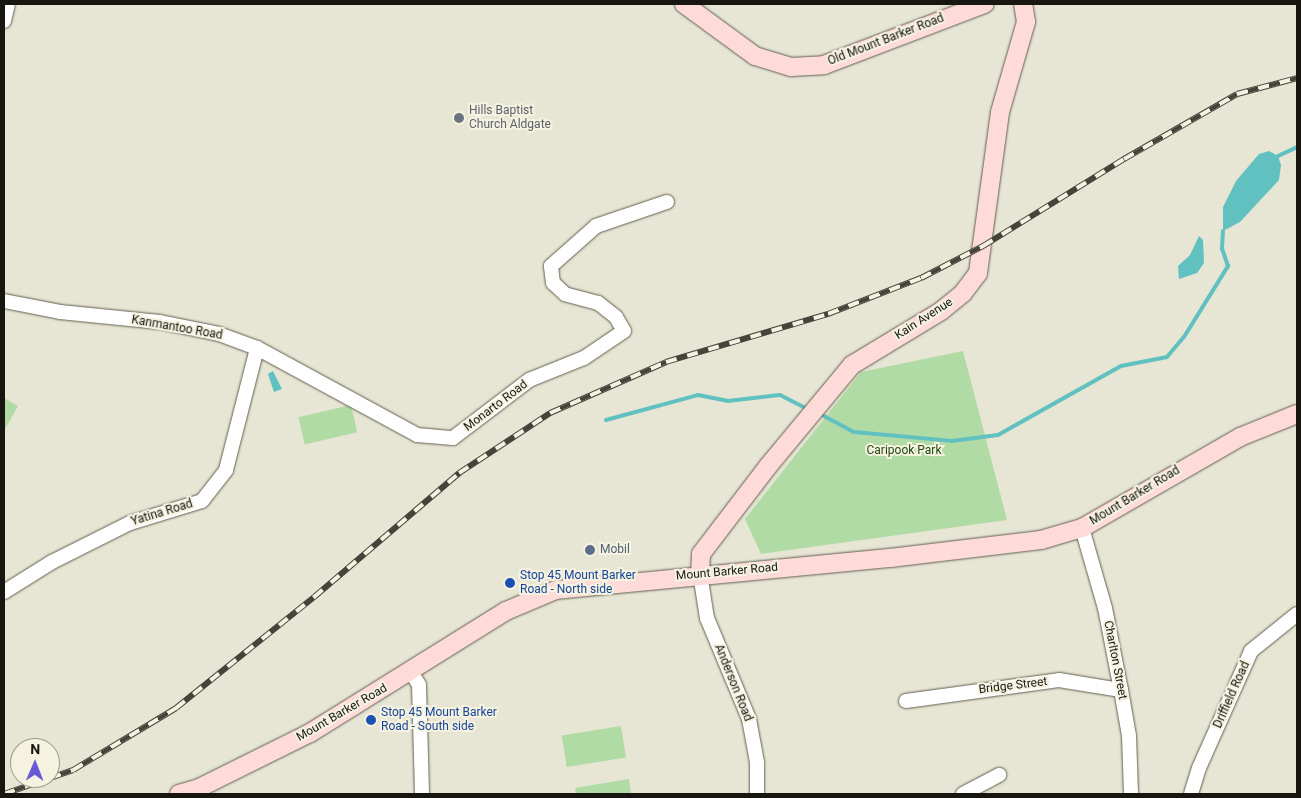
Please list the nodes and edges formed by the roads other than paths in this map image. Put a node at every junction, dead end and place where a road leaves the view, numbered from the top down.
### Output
1 (8, 4) edge
2 (684, 4) edge
3 (985, 4) edge
4 (1024, 4) edge
5 (4, 21) edge
6 (667, 202) dead end
7 (4, 301) edge
8 (257, 348) junction
9 (1297, 414) edge
10 (417, 435) joint
11 (1082, 528) junction
12 (700, 574) junction
13 (4, 592) edge
14 (1297, 614) edge
15 (411, 672) junction
16 (1121, 690) junction
17 (906, 701) dead end
18 (999, 775) dead end
19 (179, 794) edge
20 (422, 794) edge
21 (757, 794) edge
22 (963, 794) edge
23 (1131, 794) edge
24 (1191, 794) edge

1 - 5 street
2 - 3 main road, Old Mount Barker Road
4 - 12 main road, Kain Avenue
6 - 10 street, Monarto Road
7 - 8 street, Kanmantoo Road
8 - 10 street, Kanmantoo Road
8 - 13 street, Yatina Road
9 - 11 main road, Mount Barker Road
11 - 12 main road, Mount Barker Road
11 - 16 street, Charlton Street
12 - 15 main road, Mount Barker Road
12 - 21 street, Anderson Road
14 - 24 street, Driffield Road
15 - 19 main road, Mount Barker Road
15 - 20 street
16 - 17 street, Bridge Street
16 - 23 street, Charlton Street
18 - 22 street

